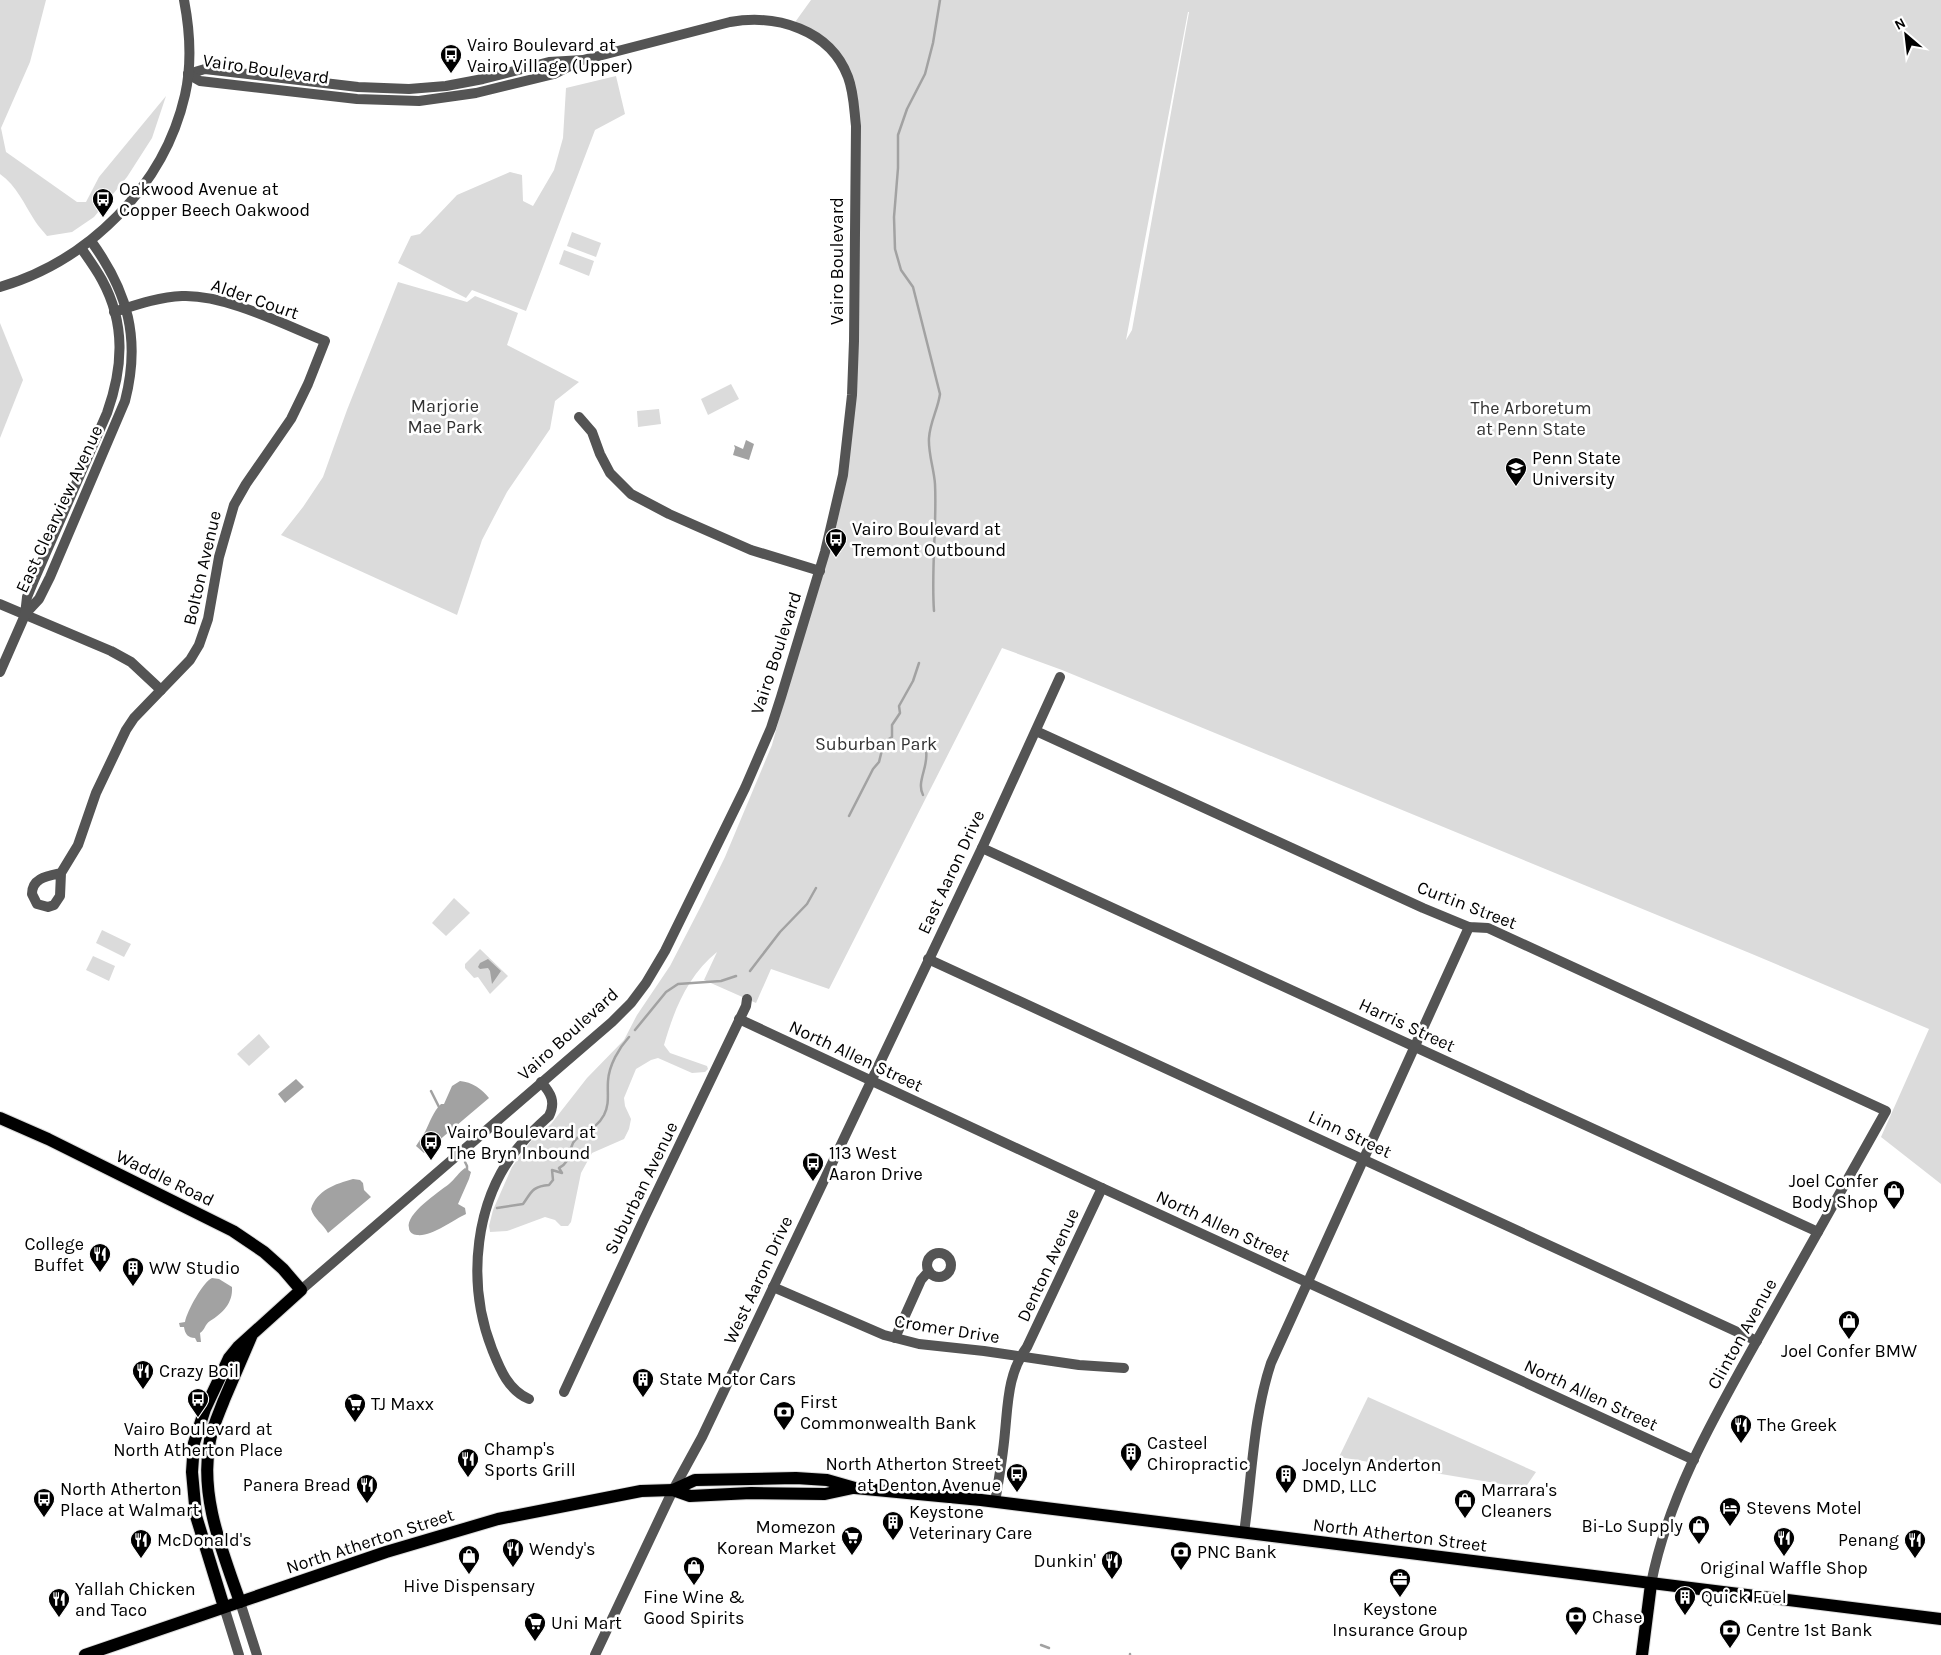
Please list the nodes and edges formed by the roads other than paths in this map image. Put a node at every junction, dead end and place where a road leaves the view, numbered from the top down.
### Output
1 (184, 0) edge
2 (188, 74) junction
3 (91, 241) junction
4 (81, 248) junction
5 (0, 287) edge
6 (126, 309) junction
7 (114, 312) junction
8 (325, 341) joint
9 (579, 417) dead end
10 (820, 571) junction
11 (0, 604) edge
12 (25, 615) junction
13 (0, 672) edge
14 (1060, 677) dead end
15 (161, 690) junction
16 (1036, 731) junction
17 (982, 848) junction
18 (61, 873) dead end
19 (1469, 927) junction
20 (928, 960) junction
21 (747, 999) dead end
22 (739, 1019) junction
23 (1416, 1047) junction
24 (870, 1081) junction
25 (541, 1082) junction
26 (1886, 1111) joint
27 (0, 1118) edge
28 (1365, 1159) junction
29 (1102, 1188) junction
30 (1818, 1232) junction
31 (929, 1271) dead end
32 (1308, 1283) junction
33 (773, 1287) junction
34 (302, 1290) junction
35 (253, 1333) junction
36 (895, 1338) junction
37 (1757, 1340) junction
38 (1020, 1357) junction
39 (1124, 1368) dead end
40 (564, 1392) dead end
41 (528, 1399) dead end
42 (1694, 1460) junction
43 (673, 1490) junction
44 (995, 1502) junction
45 (1244, 1533) junction
46 (1651, 1584) junction
47 (240, 1602) junction
48 (224, 1607) junction
49 (1941, 1619) edge
50 (85, 1655) edge
51 (239, 1655) edge
52 (257, 1655) edge
53 (595, 1655) edge
54 (1642, 1655) edge

1 - 2 street
2 - 3 street
2 - 10 street, Vairo Boulevard
3 - 4 street
3 - 6 street, East Clearview Avenue
4 - 5 street
4 - 7 street, East Clearview Avenue
6 - 7 street, Alder Court
6 - 8 street, Alder Court
6 - 12 street, East Clearview Avenue
7 - 12 street, East Clearview Avenue
8 - 15 street, Bolton Avenue
9 - 10 street
10 - 25 street, Vairo Boulevard
11 - 12 street
12 - 13 street
12 - 15 street
14 - 16 street, East Aaron Drive
15 - 18 street, Bolton Avenue
16 - 17 street, East Aaron Drive
16 - 19 street, Curtin Street
17 - 20 street, East Aaron Drive
17 - 23 street, Harris Street
19 - 23 street
19 - 26 street, Curtin Street
20 - 24 street, East Aaron Drive
20 - 28 street, Linn Street
21 - 22 street, Suburban Avenue
22 - 24 street, North Allen Street
22 - 40 street, Suburban Avenue
23 - 28 street
23 - 30 street, Harris Street
24 - 29 street, North Allen Street
24 - 33 street, West Aaron Drive
25 - 34 street, Vairo Boulevard
25 - 41 street
26 - 30 street, Clinton Avenue
27 - 34 main road, Waddle Road
28 - 32 street
28 - 37 street, Linn Street
29 - 32 street, North Allen Street
29 - 38 street, Denton Avenue
30 - 37 street, Clinton Avenue
31 - 36 street
32 - 42 street, North Allen Street
32 - 45 street
33 - 36 street, Cromer Drive
33 - 43 street, West Aaron Drive
34 - 35 main road, Vairo Boulevard
35 - 47 main road, Vairo Boulevard
35 - 48 main road, Vairo Boulevard
36 - 38 street, Cromer Drive
37 - 42 street, Clinton Avenue
38 - 39 street, Cromer Drive
38 - 44 street, Denton Avenue
42 - 46 street, Clinton Avenue
43 - 44 main road, North Atherton Street
43 - 47 main road, North Atherton Street
43 - 53 street, West Aaron Drive
44 - 45 main road, North Atherton Street
45 - 46 main road, North Atherton Street
46 - 49 main road, North Atherton Street
46 - 54 main road
47 - 48 main road, North Atherton Street
47 - 52 street
48 - 50 main road, North Atherton Street
48 - 51 street

